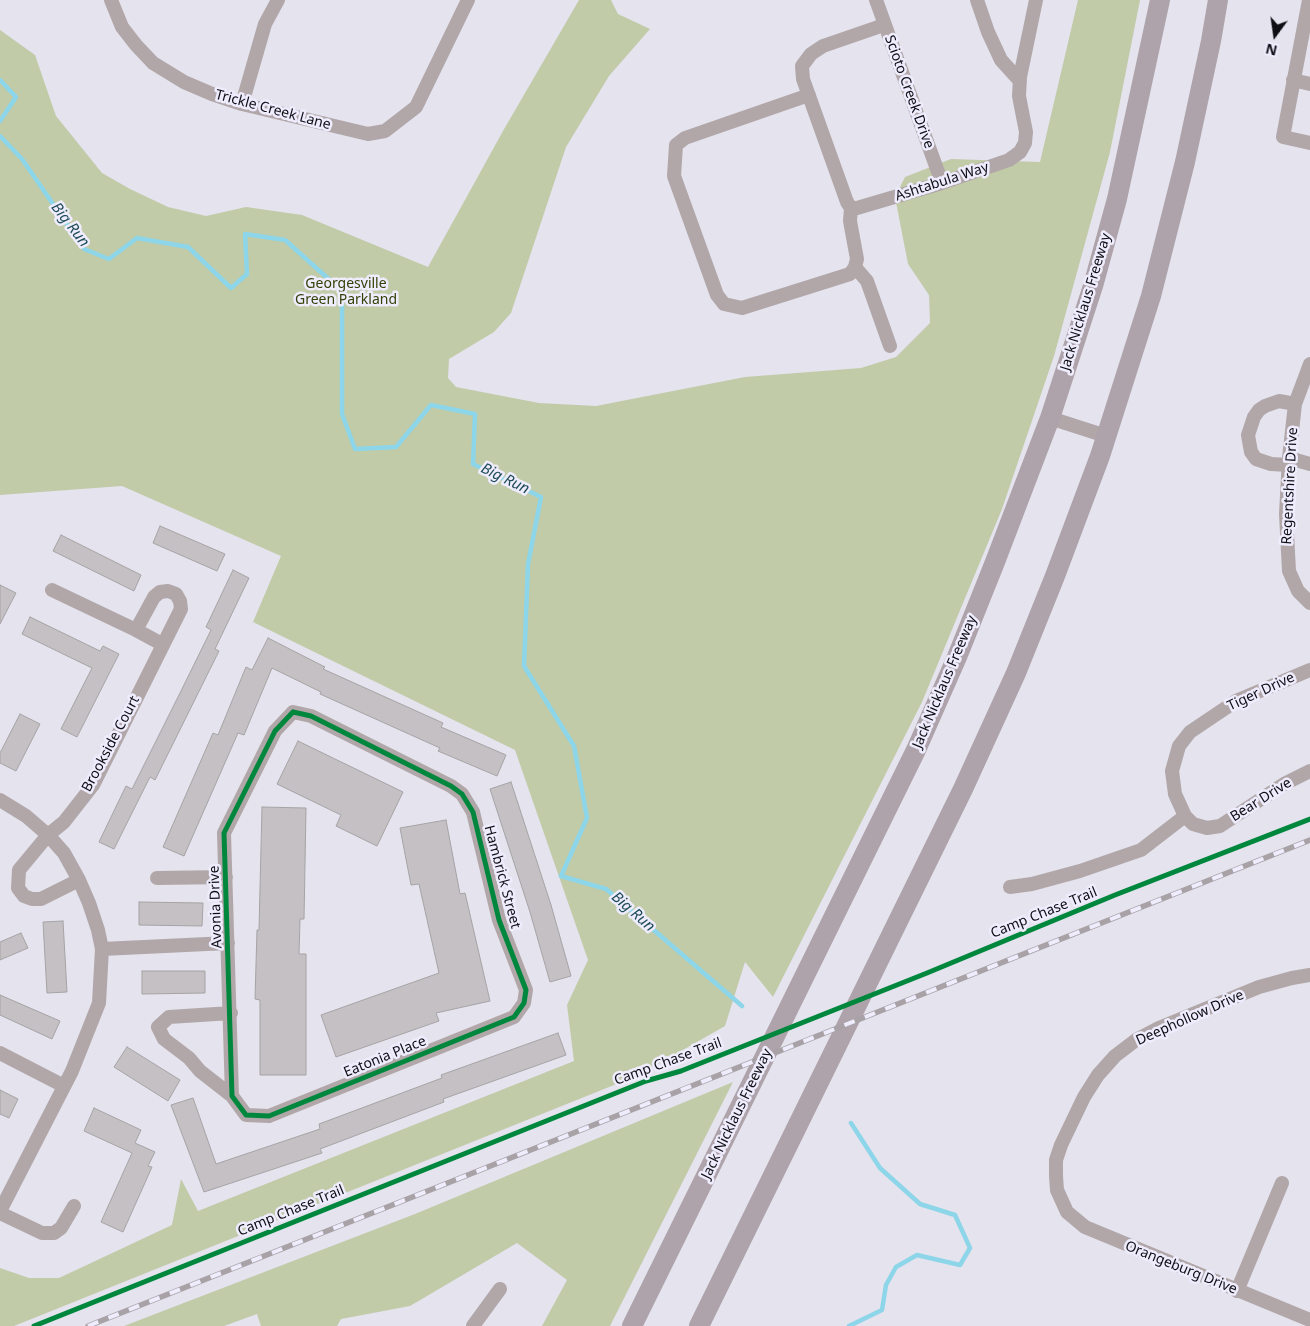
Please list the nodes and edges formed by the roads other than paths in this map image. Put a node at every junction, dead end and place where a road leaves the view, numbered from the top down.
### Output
1 (111, 0) edge
2 (278, 0) edge
3 (468, 0) edge
4 (876, 0) edge
5 (977, 0) edge
6 (1036, 0) edge
7 (1160, 0) edge
8 (1218, 0) edge
9 (1308, 0) edge
10 (884, 25) junction
11 (1293, 80) junction
12 (1020, 81) junction
13 (1310, 84) edge
14 (809, 95) junction
15 (242, 104) junction
16 (1310, 143) edge
17 (942, 184) junction
18 (851, 208) junction
19 (855, 267) junction
20 (890, 346) dead end
21 (1310, 364) edge
22 (1295, 404) junction
23 (1050, 418) junction
24 (1106, 436) junction
25 (1288, 462) junction
26 (1310, 464) edge
27 (52, 590) dead end
28 (1310, 603) edge
29 (136, 630) junction
30 (162, 644) junction
31 (1310, 670) edge
32 (293, 712) joint
33 (1310, 771) edge
34 (0, 800) edge
35 (1185, 816) junction
36 (48, 835) junction
37 (226, 877) junction
38 (157, 878) dead end
39 (79, 880) junction
40 (1010, 887) dead end
41 (228, 943) junction
42 (102, 949) junction
43 (1310, 975) edge
44 (524, 1003) joint
45 (231, 1013) junction
46 (0, 1053) edge
47 (64, 1086) junction
48 (232, 1096) junction
49 (1282, 1182) dead end
50 (1062, 1202) joint
51 (1, 1205) edge
52 (74, 1206) dead end
53 (500, 1289) dead end
54 (1237, 1291) junction
55 (1310, 1320) edge
56 (473, 1326) edge
57 (632, 1326) edge
58 (698, 1326) edge

1 - 15 street, Trickle Creek Lane
2 - 15 street
3 - 15 street, Trickle Creek Lane
4 - 10 street, Scioto Creek Drive
5 - 12 street
6 - 12 street
7 - 23 highway, Jack Nicklaus Freeway
8 - 24 highway
9 - 11 street
10 - 14 street
10 - 17 street, Scioto Creek Drive
11 - 13 street
11 - 16 street
12 - 17 street, Ashtabula Way
14 - 18 street
14 - 19 street
17 - 18 street, Ashtabula Way
18 - 19 street
19 - 20 street
21 - 22 street, Regentshire Drive
22 - 25 street, Regentshire Drive
22 - 25 street
23 - 24 street
23 - 57 highway, Jack Nicklaus Freeway
24 - 58 highway
25 - 26 street
25 - 28 street, Regentshire Drive
27 - 29 street
29 - 30 street
29 - 30 street, Brookside Court
30 - 36 street, Brookside Court
31 - 35 street, Tiger Drive
32 - 37 street, Avonia Drive
32 - 44 street, Hambrick Street
33 - 35 street, Bear Drive
34 - 36 street
35 - 40 street
36 - 39 street
36 - 39 street, Brookside Court
37 - 38 street
37 - 41 street, Avonia Drive
39 - 42 street
41 - 42 street
41 - 45 street, Avonia Drive
42 - 47 street
43 - 50 street, Deephollow Drive
44 - 48 street, Eatonia Place
45 - 48 street, Avonia Drive
45 - 48 street
46 - 47 street
47 - 51 street
49 - 54 street
50 - 54 street, Orangeburg Drive
51 - 52 street
53 - 56 street
54 - 55 street, Orangeburg Drive

